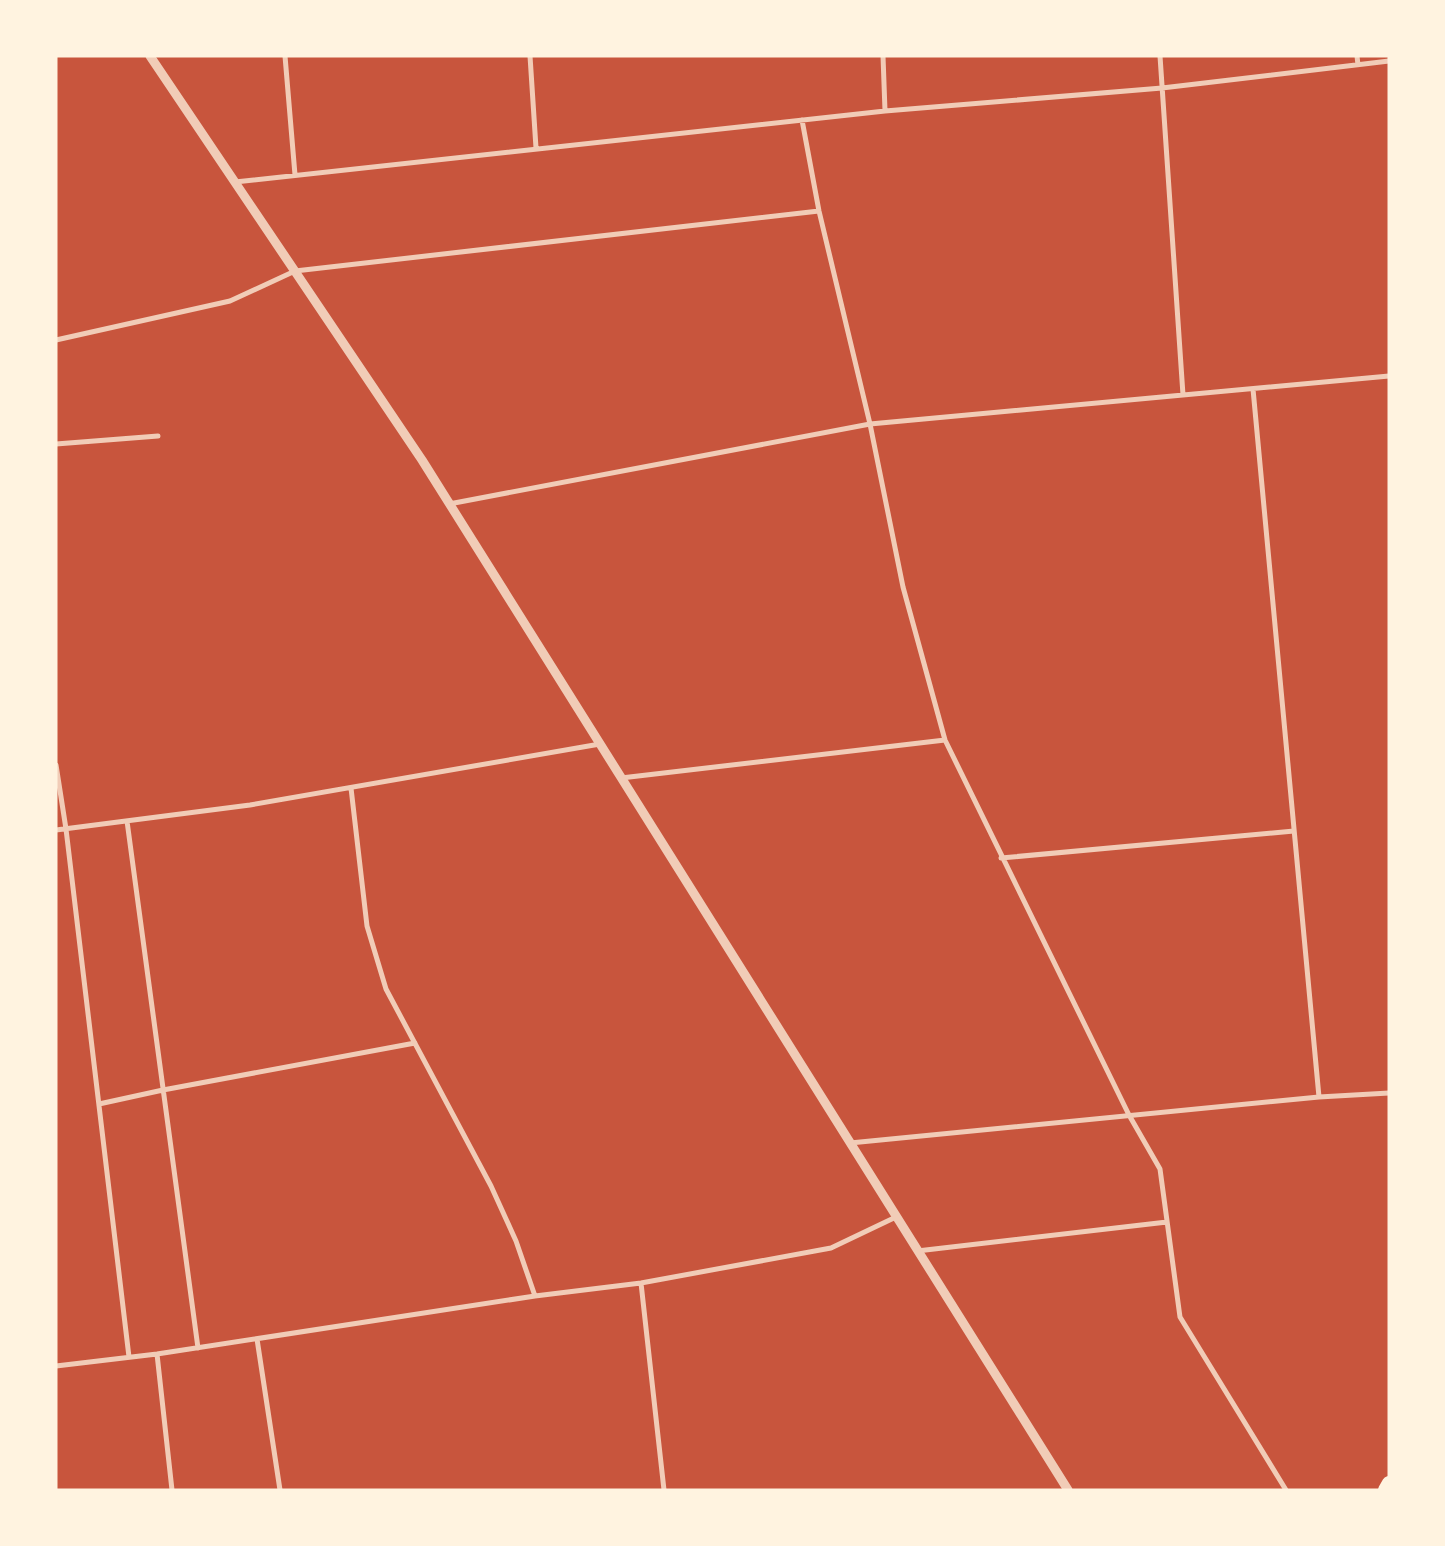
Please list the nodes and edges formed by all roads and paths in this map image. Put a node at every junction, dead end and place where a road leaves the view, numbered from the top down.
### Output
1 (150, 56) edge
2 (285, 56) edge
3 (530, 56) edge
4 (882, 56) edge
5 (1160, 56) edge
6 (1357, 56) edge
7 (1389, 61) edge
8 (1358, 65) junction
9 (1162, 88) junction
10 (885, 111) junction
11 (802, 120) junction
12 (536, 148) junction
13 (295, 175) junction
14 (235, 182) junction
15 (819, 211) junction
16 (295, 272) junction
17 (56, 340) edge
18 (1389, 376) edge
19 (1253, 389) junction
20 (1183, 395) junction
21 (870, 424) junction
22 (158, 436) dead end
23 (56, 444) edge
24 (449, 504) junction
25 (945, 740) junction
26 (600, 744) junction
27 (56, 766) edge
28 (621, 778) junction
29 (351, 788) junction
30 (126, 821) junction
31 (66, 829) junction
32 (56, 830) edge
33 (1294, 830) junction
34 (1001, 858) junction
35 (414, 1043) junction
36 (163, 1090) junction
37 (1389, 1093) edge
38 (1319, 1097) junction
39 (99, 1104) junction
40 (1129, 1116) junction
41 (849, 1143) junction
42 (896, 1217) junction
43 (1167, 1222) junction
44 (917, 1251) junction
45 (641, 1283) junction
46 (535, 1296) junction
47 (257, 1339) junction
48 (198, 1348) junction
49 (157, 1354) junction
50 (129, 1357) junction
51 (56, 1366) edge
52 (1389, 1483) edge
53 (172, 1490) edge
54 (280, 1490) edge
55 (664, 1490) edge
56 (1068, 1490) edge
57 (1286, 1490) edge
58 (1385, 1490) edge

1 - 14 street
2 - 13 street
3 - 12 street
4 - 10 street
5 - 9 street
6 - 8 street
7 - 8 street
8 - 9 street
9 - 10 street
9 - 20 street
10 - 11 street
11 - 12 street
11 - 15 street
12 - 13 street
13 - 14 street
14 - 16 street
15 - 16 street
15 - 21 street
16 - 17 street
16 - 24 street
18 - 19 street
19 - 20 street
19 - 33 street
20 - 21 street
21 - 24 street
21 - 25 street
22 - 23 street
24 - 26 street
25 - 28 street
25 - 34 street
26 - 28 street
26 - 29 street
27 - 31 street
28 - 41 street
29 - 30 street
29 - 35 street
30 - 31 street
30 - 36 street
31 - 32 street
31 - 39 street
33 - 34 street
33 - 38 street
34 - 40 street
35 - 36 street
35 - 46 street
36 - 39 street
36 - 48 street
37 - 38 street
38 - 40 street
39 - 50 street
40 - 41 street
40 - 43 street
41 - 42 street
42 - 44 street
42 - 45 street
43 - 44 street
43 - 57 street
44 - 56 street
45 - 46 street
45 - 55 street
46 - 47 street
47 - 48 street
47 - 54 street
48 - 49 street
49 - 50 street
49 - 53 street
50 - 51 street
52 - 58 highway

